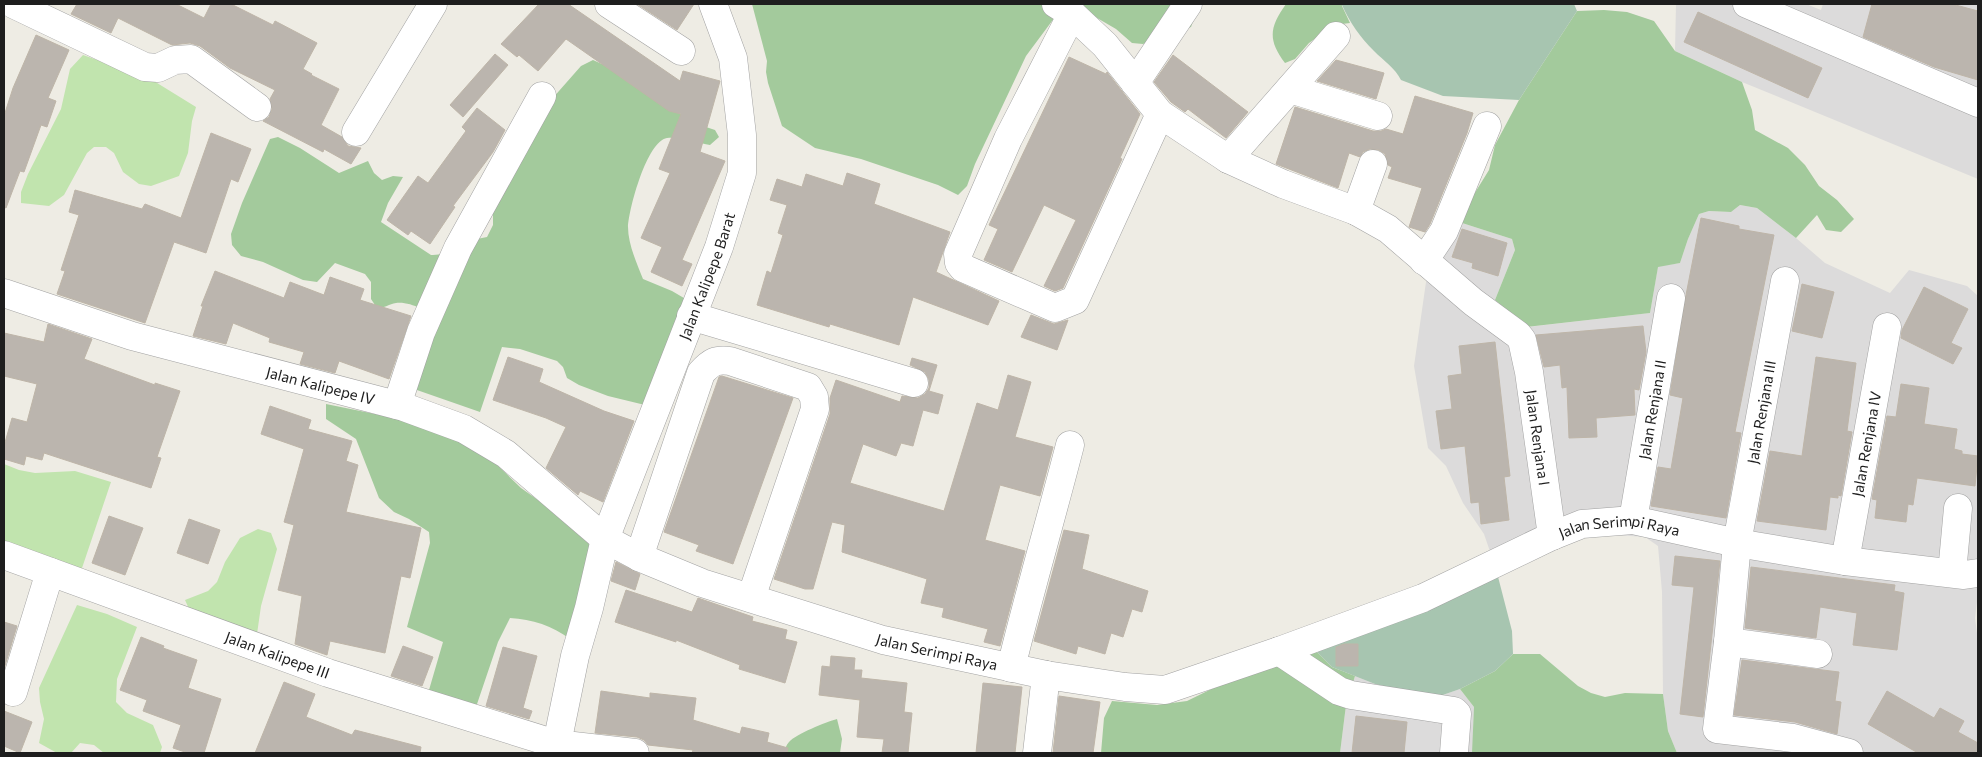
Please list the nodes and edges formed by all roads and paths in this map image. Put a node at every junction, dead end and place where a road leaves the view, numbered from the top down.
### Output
1 (13, 4) edge
2 (434, 4) edge
3 (609, 4) edge
4 (713, 4) edge
5 (1188, 4) edge
6 (1747, 4) edge
7 (1064, 9) edge
8 (1336, 36) dead end
9 (681, 50) dead end
10 (1135, 83) junction
11 (1290, 89) junction
12 (542, 96) dead end
13 (1978, 103) edge
14 (256, 107) dead end
15 (1160, 114) junction
16 (1378, 116) dead end
17 (1487, 126) dead end
18 (356, 132) dead end
19 (1228, 159) junction
20 (1373, 164) dead end
21 (1356, 211) junction
22 (1424, 261) junction
23 (1785, 281) dead end
24 (4, 293) edge
25 (1671, 298) dead end
26 (690, 316) junction
27 (1888, 327) dead end
28 (914, 383) dead end
29 (397, 405) junction
30 (1070, 445) dead end
31 (1958, 508) dead end
32 (1633, 520) junction
33 (1552, 536) junction
34 (605, 539) junction
35 (1737, 543) junction
36 (4, 555) edge
37 (639, 557) junction
38 (1845, 561) junction
39 (50, 572) junction
40 (1965, 573) edge
41 (751, 598) junction
42 (1728, 642) junction
43 (1279, 651) junction
44 (1818, 654) dead end
45 (1011, 668) junction
46 (1046, 675) junction
47 (13, 692) dead end
48 (556, 749) edge
49 (635, 753) edge
50 (1036, 753) edge
51 (1454, 753) edge
52 (1849, 753) edge

1 - 14 street
2 - 18 street
3 - 9 street
4 - 26 street, Jalan Kalipepe Barat
5 - 10 street
6 - 13 street
7 - 10 street
7 - 15 street
8 - 11 street
10 - 15 street
11 - 16 street
11 - 19 street
12 - 29 street
15 - 19 street
17 - 22 street
19 - 21 street
20 - 21 street
21 - 22 street
22 - 33 street, Jalan Renjana I
23 - 35 street, Jalan Renjana III
24 - 29 street, Jalan Kalipepe IV
25 - 32 street, Jalan Renjana II
26 - 28 street
26 - 34 street, Jalan Kalipepe Barat
27 - 38 street, Jalan Renjana IV
29 - 34 street, Jalan Kalipepe IV
30 - 45 street
31 - 40 street
32 - 33 street, Jalan Serimpi Raya
32 - 35 street, Jalan Serimpi Raya
33 - 43 street, Jalan Serimpi Raya
34 - 37 street, Jalan Serimpi Raya
34 - 48 street
35 - 38 street, Jalan Serimpi Raya
35 - 42 street, Jalan Renjana III
36 - 39 street, Jalan Kalipepe III
37 - 41 street, Jalan Serimpi Raya
37 - 41 street
38 - 40 street, Jalan Serimpi Raya
39 - 47 street
39 - 48 street, Jalan Kalipepe III
41 - 45 street, Jalan Serimpi Raya
42 - 44 street
42 - 52 street, Jalan Renjana III
43 - 46 street, Jalan Serimpi Raya
43 - 51 street
45 - 46 street, Jalan Serimpi Raya
46 - 50 street
48 - 49 street, Jalan Kalipepe III

